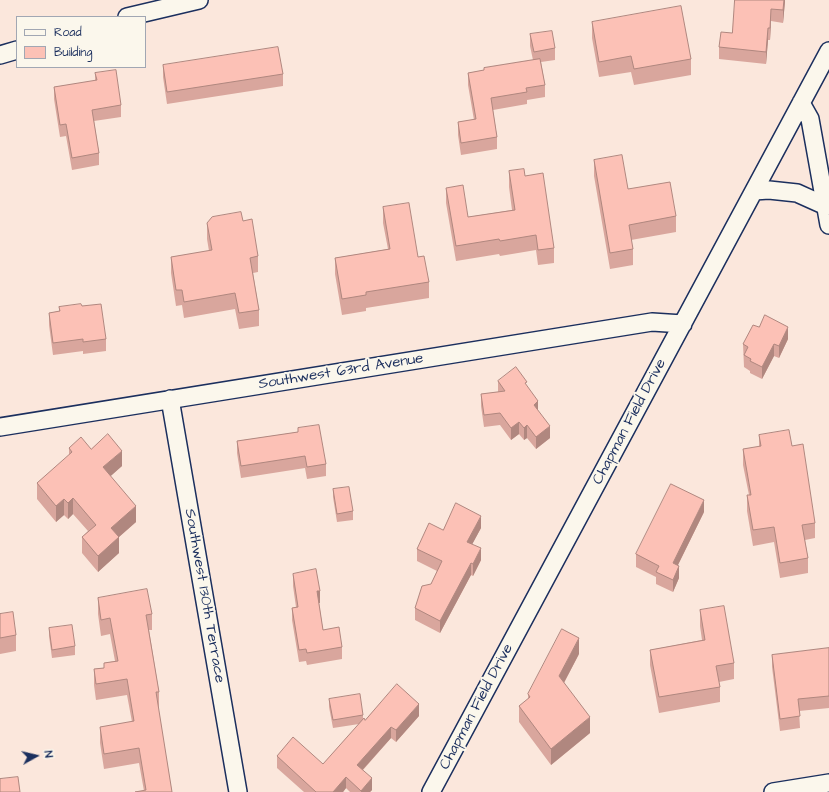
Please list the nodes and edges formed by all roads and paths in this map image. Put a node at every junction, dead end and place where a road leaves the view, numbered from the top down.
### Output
1 (199, 0) edge
2 (131, 16) edge
3 (16, 50) edge
4 (829, 51) edge
5 (0, 55) edge
6 (801, 103) junction
7 (754, 191) junction
8 (826, 206) junction
9 (829, 225) edge
10 (683, 324) junction
11 (170, 399) junction
12 (0, 427) edge
13 (829, 783) edge
14 (238, 792) edge
15 (431, 792) edge
16 (773, 792) edge

1 - 2 street
3 - 5 street
4 - 6 street, Chapman Field Drive
6 - 7 street, Chapman Field Drive
6 - 8 street
7 - 8 street
7 - 10 street, Chapman Field Drive
8 - 9 street
10 - 11 street, Southwest 63rd Avenue
10 - 15 street, Chapman Field Drive
11 - 12 street, Southwest 63rd Avenue
11 - 14 street, Southwest 130th Terrace
13 - 16 street

